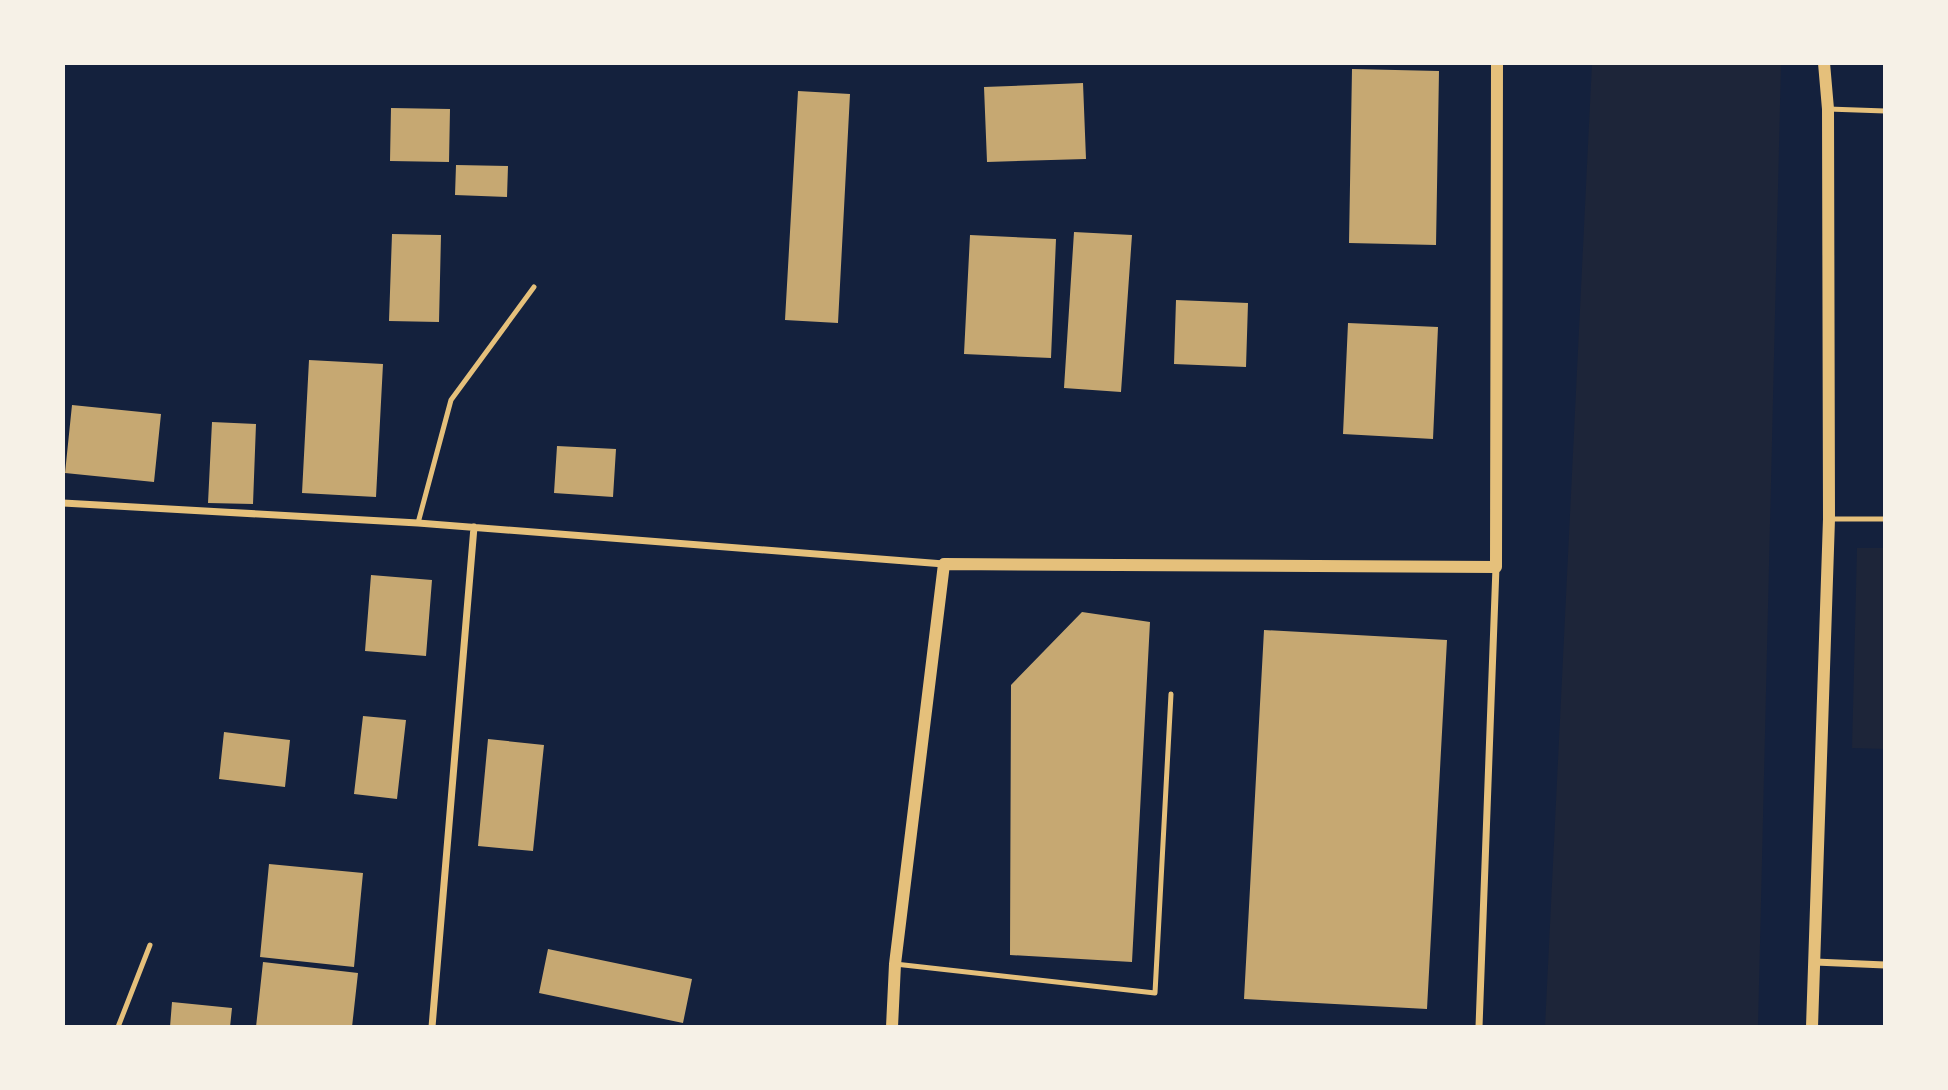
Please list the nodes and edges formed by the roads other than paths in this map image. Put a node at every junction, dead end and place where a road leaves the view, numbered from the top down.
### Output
1 (1497, 63) edge
2 (1824, 63) edge
3 (1828, 109) junction
4 (1885, 111) edge
5 (534, 287) dead end
6 (63, 503) edge
7 (1829, 519) junction
8 (1885, 519) edge
9 (418, 523) junction
10 (474, 527) junction
11 (944, 564) junction
12 (1496, 567) junction
13 (1171, 694) dead end
14 (149, 945) dead end
15 (1815, 962) junction
16 (895, 964) junction
17 (1885, 965) edge
18 (118, 1027) edge
19 (432, 1027) edge
20 (892, 1027) edge
21 (1479, 1027) edge
22 (1812, 1027) edge

1 - 12 street
2 - 3 street
3 - 4 lane
3 - 7 street
5 - 9 lane
6 - 9 street
7 - 8 lane
7 - 15 street
9 - 10 street
10 - 11 street
10 - 19 street
11 - 12 street
11 - 16 street
12 - 21 street
13 - 16 lane
14 - 18 lane
15 - 17 street
15 - 22 street
16 - 20 street

